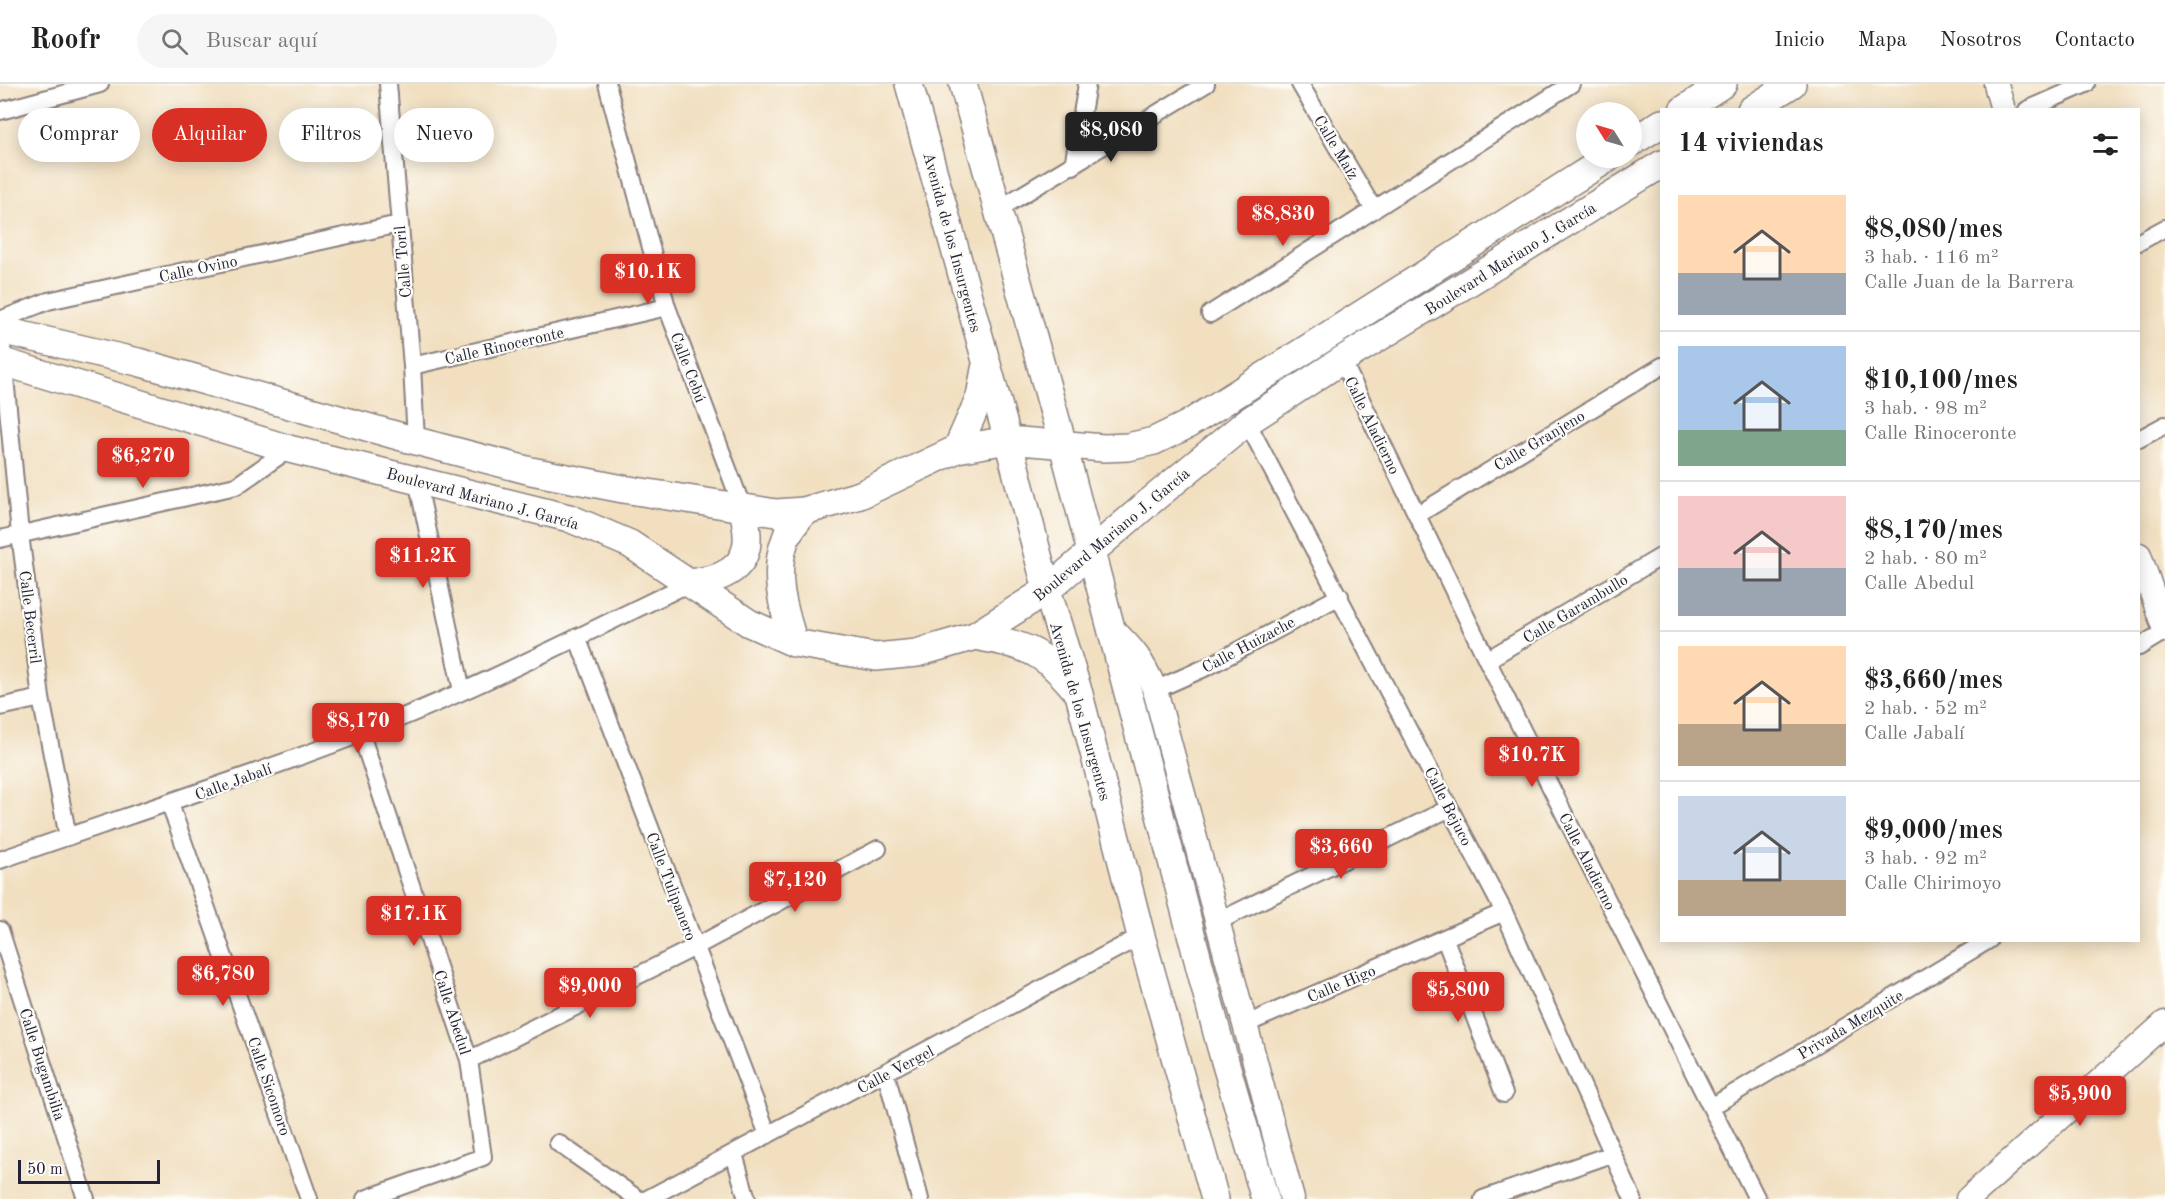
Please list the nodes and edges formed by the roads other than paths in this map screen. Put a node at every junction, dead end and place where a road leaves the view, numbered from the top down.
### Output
1 (100, 84) edge
2 (388, 84) edge
3 (607, 84) edge
4 (909, 84) edge
5 (963, 84) edge
6 (1087, 84) edge
7 (1206, 84) edge
8 (1300, 84) edge
9 (1571, 84) edge
10 (1723, 84) edge
11 (1792, 84) edge
12 (1996, 84) edge
13 (2086, 84) edge
14 (1686, 108) edge
15 (1754, 108) edge
16 (2002, 108) edge
17 (2032, 108) edge
18 (0, 111) edge
19 (1660, 124) edge
20 (1642, 136) edge
21 (1660, 165) edge
22 (1073, 166) junction
23 (1592, 168) edge
24 (997, 210) junction
25 (1374, 210) junction
26 (399, 224) junction
27 (2165, 228) edge
28 (2140, 241) edge
29 (1379, 303) junction
30 (667, 307) junction
31 (1210, 314) dead end
32 (0, 320) edge
33 (0, 325) edge
34 (1395, 329) junction
35 (0, 330) edge
36 (1342, 360) junction
37 (2, 361) edge
38 (986, 364) junction
39 (412, 366) junction
40 (1660, 367) edge
41 (1247, 422) junction
42 (2165, 425) edge
43 (2140, 438) edge
44 (1008, 440) junction
45 (416, 441) junction
46 (1063, 445) junction
47 (289, 449) junction
48 (957, 449) junction
49 (417, 480) junction
50 (743, 509) junction
51 (804, 511) junction
52 (1417, 515) junction
53 (20, 534) junction
54 (0, 539) edge
55 (1091, 553) junction
56 (1660, 557) edge
57 (2140, 558) edge
58 (690, 583) junction
59 (1047, 590) junction
60 (1340, 596) junction
61 (1111, 628) junction
62 (2165, 630) edge
63 (975, 636) junction
64 (577, 637) junction
65 (794, 643) junction
66 (2140, 646) edge
67 (1487, 660) junction
68 (1155, 690) junction
69 (462, 691) junction
70 (1079, 694) junction
71 (41, 698) junction
72 (0, 707) edge
73 (361, 734) junction
74 (170, 804) junction
75 (1450, 808) junction
76 (68, 837) junction
77 (878, 849) dead end
78 (0, 860) edge
79 (1504, 912) junction
80 (1217, 922) junction
81 (0, 930) edge
82 (1141, 936) junction
83 (1445, 939) junction
84 (1986, 942) edge
85 (695, 947) junction
86 (2165, 1023) edge
87 (1244, 1025) junction
88 (469, 1060) junction
89 (886, 1074) junction
90 (1504, 1094) dead end
91 (1711, 1107) junction
92 (768, 1135) junction
93 (558, 1143) dead end
94 (1612, 1154) junction
95 (734, 1155) junction
96 (371, 1198) edge
97 (86, 1199) edge
98 (309, 1199) edge
99 (638, 1199) edge
100 (648, 1199) edge
101 (747, 1199) edge
102 (920, 1199) edge
103 (1215, 1199) edge
104 (1265, 1199) edge
105 (1292, 1199) edge
106 (1483, 1199) edge
107 (1633, 1199) edge
108 (1757, 1199) edge
109 (1968, 1199) edge

1 - 18 street
2 - 26 street, Calle Toril
3 - 30 street, Calle Cebú
4 - 38 main road, Avenida de los Insurgentes
5 - 24 main road
6 - 22 street
7 - 22 street
8 - 25 street, Calle Maíz
9 - 25 street
10 - 14 main road
11 - 15 main road
12 - 16 street
13 - 17 street
19 - 20 main road
21 - 34 main road, Boulevard Mariano J. García
22 - 24 street
23 - 29 main road, Boulevard Mariano J. García
24 - 46 main road
25 - 31 street
26 - 32 street, Calle Ovino
26 - 39 street, Calle Toril
27 - 28 street
29 - 34 main road
29 - 46 main road, Boulevard Mariano J. García
30 - 39 street, Calle Rinoceronte
30 - 50 street, Calle Cebú
33 - 35 street, Calle Becerril
34 - 36 main road, Boulevard Mariano J. García
35 - 37 street, Calle Becerril
35 - 45 main road, Boulevard Mariano J. García
36 - 41 main road, Boulevard Mariano J. García
36 - 52 street, Calle Aladierno
37 - 47 main road, Boulevard Mariano J. García
37 - 53 street, Calle Becerril
38 - 44 main road, Avenida de los Insurgentes
38 - 48 main road
39 - 45 street, Calle Toril
40 - 52 street, Calle Granjeno
41 - 55 main road, Boulevard Mariano J. García
41 - 60 street, Calle Bejuco
42 - 43 street
44 - 46 main road, Boulevard Mariano J. García
44 - 48 main road, Boulevard Mariano J. García
44 - 59 main road, Avenida de los Insurgentes
45 - 50 main road, Boulevard Mariano J. García
46 - 55 main road
47 - 49 main road, Boulevard Mariano J. García
47 - 53 street
48 - 51 main road, Boulevard Mariano J. García
49 - 58 main road, Boulevard Mariano J. García
49 - 69 street
50 - 51 main road, Boulevard Mariano J. García
50 - 58 main road
51 - 65 main road
52 - 67 street, Calle Aladierno
53 - 54 street
53 - 71 street, Calle Becerril
55 - 59 main road, Boulevard Mariano J. García
55 - 61 main road
56 - 67 street, Calle Garambullo
57 - 62 street
58 - 64 street, Calle Jabalí
58 - 65 main road, Boulevard Mariano J. García
59 - 63 main road, Boulevard Mariano J. García
59 - 70 main road, Avenida de los Insurgentes
60 - 68 street, Calle Huizache
60 - 75 street, Calle Bejuco
61 - 68 street
61 - 104 main road
62 - 66 street
63 - 65 main road, Boulevard Mariano J. García
63 - 70 main road
64 - 69 street, Calle Jabalí
64 - 85 street, Calle Tulipanero
67 - 91 street, Calle Aladierno
68 - 80 street
69 - 73 street, Calle Jabalí
70 - 82 main road, Avenida de los Insurgentes
71 - 72 street
71 - 76 street, Calle Becerril
73 - 74 street, Calle Jabalí
73 - 88 street, Calle Abedul
74 - 76 street, Calle Jabalí
74 - 98 street, Calle Sicomoro
75 - 79 street, Calle Bejuco
75 - 80 street
76 - 78 street, Calle Jabalí
77 - 85 street
79 - 83 street, Calle Higo
79 - 94 street, Calle Bejuco
80 - 87 street
81 - 97 street, Calle Bugambilia
82 - 89 street, Calle Vergel
82 - 103 main road, Avenida de los Insurgentes
83 - 87 street, Calle Higo
83 - 90 street
84 - 91 street, Privada Mezquite
85 - 88 street
85 - 92 street, Calle Tulipanero
86 - 109 street
87 - 105 street
88 - 96 street, Calle Abedul
89 - 92 street, Calle Vergel
89 - 102 street
91 - 108 street, Calle Aladierno
92 - 95 street, Calle Vergel
93 - 99 street
94 - 106 street
94 - 107 street, Calle Bejuco
95 - 100 street, Calle Vergel
95 - 101 street

